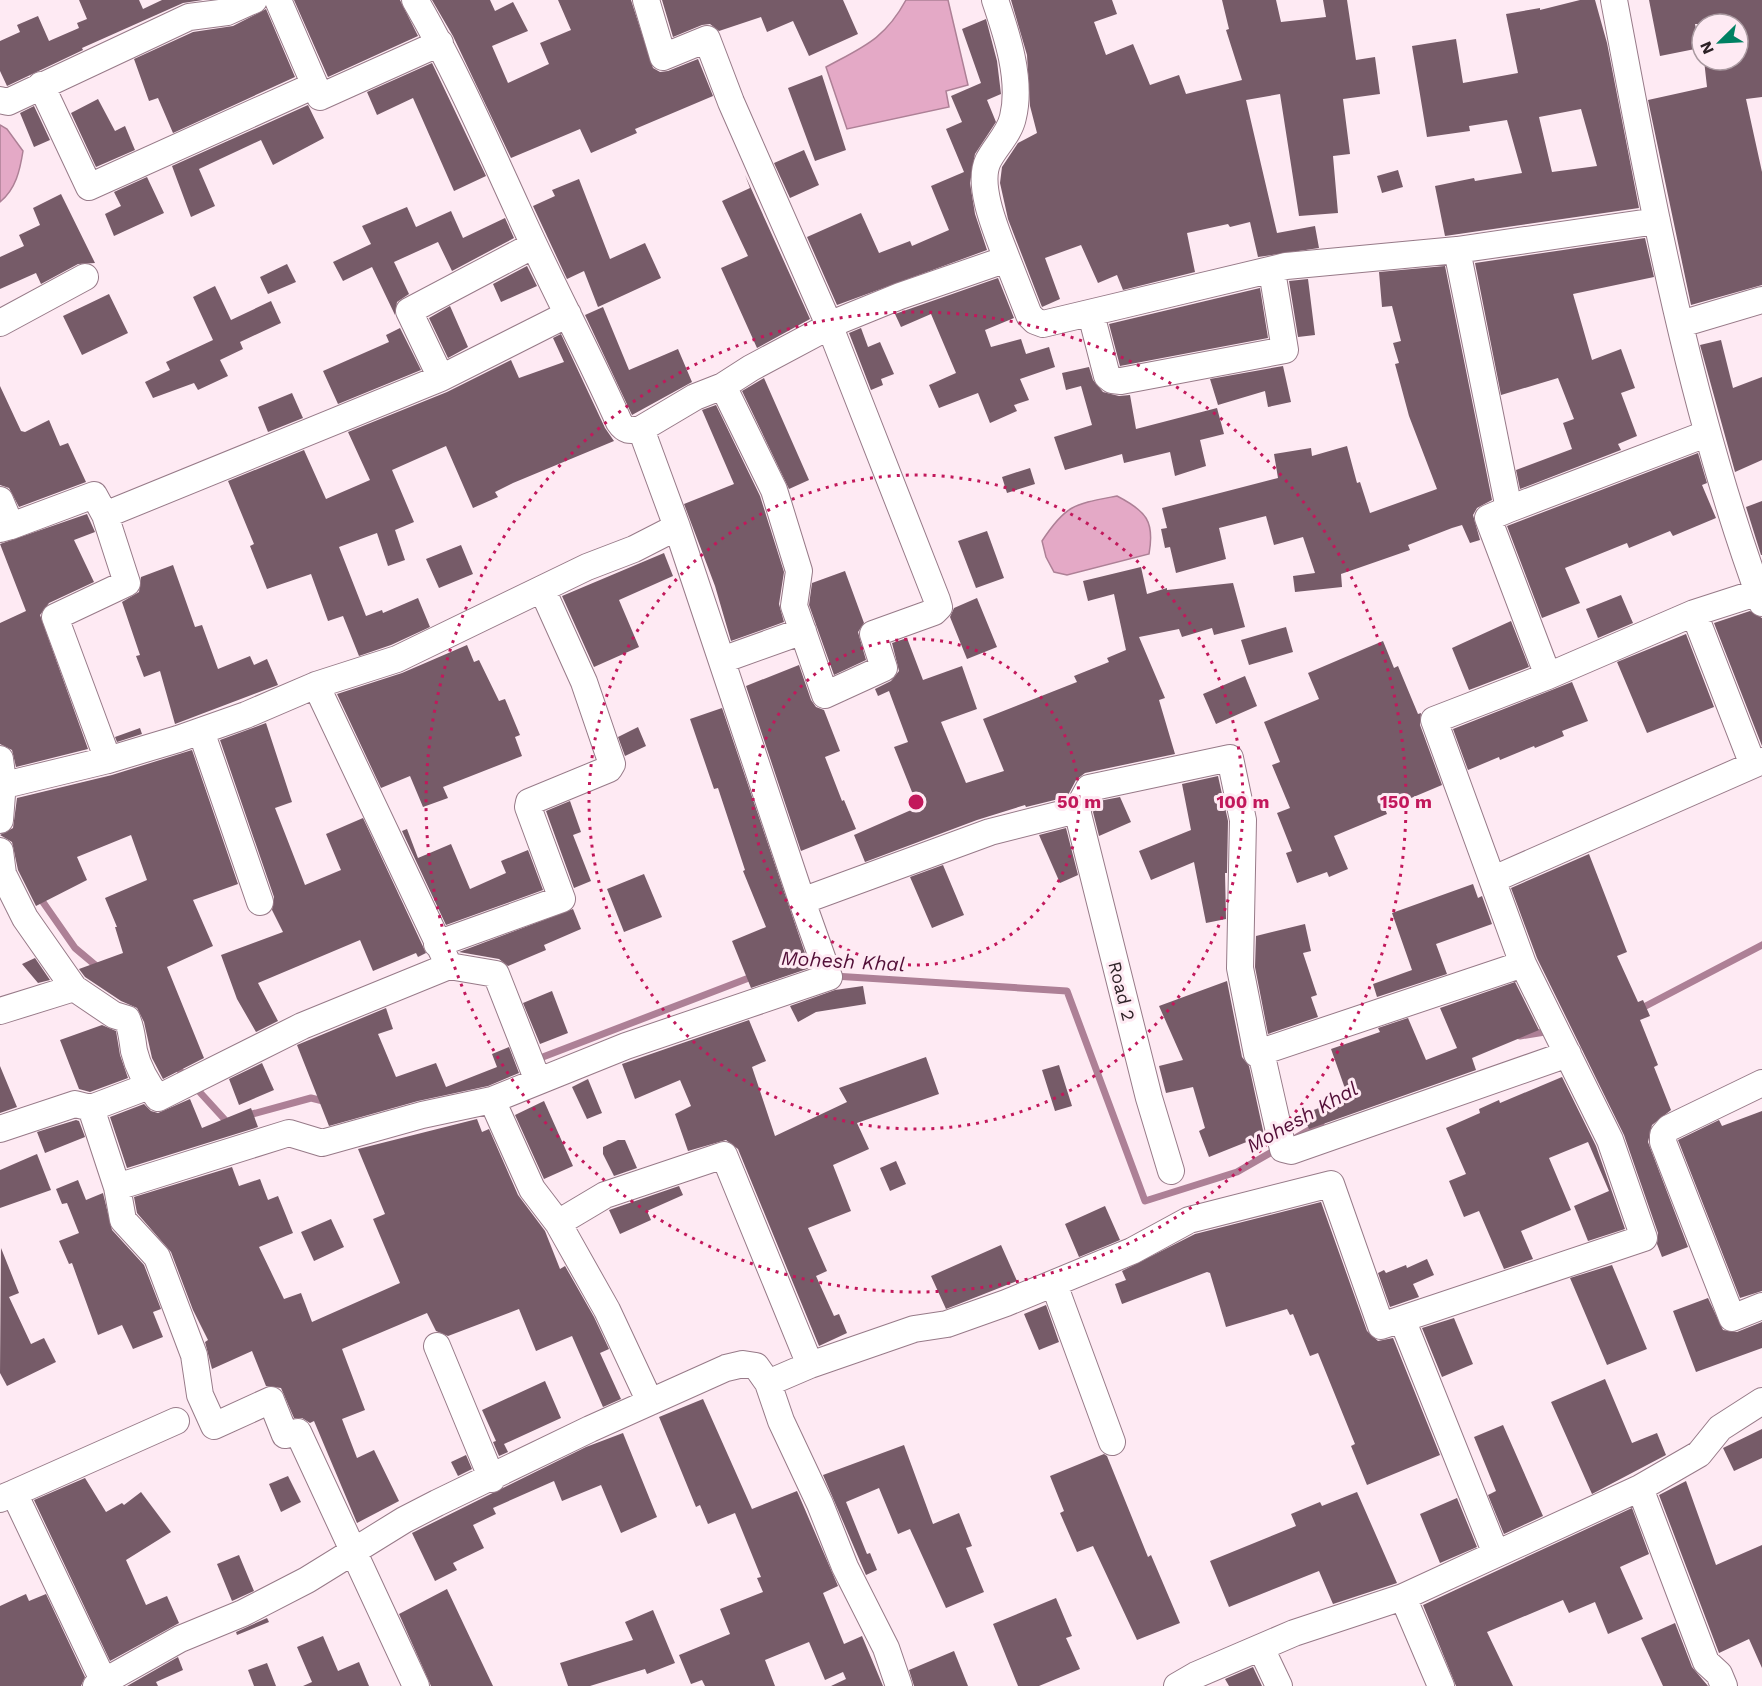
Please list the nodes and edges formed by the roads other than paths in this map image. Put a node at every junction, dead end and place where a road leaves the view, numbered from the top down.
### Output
1 (254, 0) edge
2 (278, 0) edge
3 (415, 0) edge
4 (646, 0) edge
5 (995, 0) edge
6 (1614, 0) edge
7 (440, 43) junction
8 (41, 85) junction
9 (315, 86) junction
10 (0, 100) edge
11 (1657, 221) junction
12 (534, 244) junction
13 (1457, 250) junction
14 (1007, 259) junction
15 (1272, 271) junction
16 (84, 277) dead end
17 (1762, 300) edge
18 (568, 314) junction
19 (1091, 314) junction
20 (0, 323) edge
21 (1681, 324) junction
22 (830, 327) junction
23 (441, 378) junction
24 (723, 387) junction
25 (641, 429) junction
26 (1706, 434) junction
27 (0, 500) edge
28 (1509, 509) junction
29 (105, 515) junction
30 (677, 527) junction
31 (6, 528) edge
32 (542, 589) junction
33 (1761, 595) edge
34 (1694, 613) junction
35 (803, 631) junction
36 (722, 660) junction
37 (1548, 676) junction
38 (316, 685) junction
39 (201, 731) junction
40 (108, 760) junction
41 (1758, 763) edge
42 (1, 774) edge
43 (1077, 810) junction
44 (0, 819) edge
45 (0, 851) edge
46 (1494, 879) junction
47 (802, 901) junction
48 (260, 902) dead end
49 (437, 944) junction
50 (1523, 964) junction
51 (449, 966) junction
52 (74, 988) junction
53 (0, 1011) edge
54 (1261, 1052) junction
55 (1568, 1054) junction
56 (538, 1081) junction
57 (1762, 1083) edge
58 (149, 1086) junction
59 (492, 1100) junction
60 (91, 1108) junction
61 (0, 1129) edge
62 (1171, 1171) dead end
63 (117, 1187) junction
64 (558, 1223) junction
65 (1054, 1284) junction
66 (1762, 1306) edge
67 (1402, 1319) junction
68 (437, 1346) dead end
69 (810, 1365) junction
70 (768, 1383) junction
71 (1762, 1401) edge
72 (650, 1402) junction
73 (176, 1421) dead end
74 (1112, 1442) dead end
75 (492, 1479) junction
76 (1640, 1488) junction
77 (7, 1496) edge
78 (354, 1550) junction
79 (1496, 1554) junction
80 (1403, 1596) junction
81 (1261, 1648) junction
82 (100, 1684) edge
83 (416, 1686) edge
84 (899, 1686) edge
85 (1177, 1686) edge
86 (1279, 1686) edge
87 (1441, 1686) edge
88 (1724, 1686) edge

1 - 8 street
2 - 9 street
3 - 7 street
4 - 22 street
5 - 14 street
6 - 11 street
7 - 9 street
7 - 12 street
8 - 9 street
8 - 10 street
11 - 13 street
11 - 21 street
12 - 18 street
12 - 23 street
13 - 15 street
13 - 28 street
14 - 19 street
14 - 22 street
15 - 19 street
15 - 19 street
16 - 20 street
17 - 21 street
18 - 23 street
18 - 25 street
21 - 26 street
22 - 24 street
22 - 35 street
23 - 29 street
24 - 25 street
24 - 35 street
25 - 30 street
26 - 28 street
26 - 33 street
27 - 31 street
28 - 37 street
29 - 31 street
29 - 40 street
30 - 32 street
30 - 36 street
32 - 38 street
32 - 49 street
33 - 34 street
34 - 37 street
34 - 41 street
35 - 36 street
36 - 47 street
37 - 46 street
38 - 39 street
38 - 49 street
39 - 40 street
39 - 48 street
40 - 42 street
41 - 46 street
42 - 44 street
43 - 47 street
43 - 54 street
43 - 62 street, Road 2
45 - 52 street
46 - 50 street
47 - 56 street
49 - 51 street
50 - 54 street
50 - 55 street
51 - 56 street
51 - 58 street
52 - 53 street
52 - 58 street
54 - 55 street
55 - 67 street
56 - 59 street
57 - 66 street
58 - 60 street
59 - 63 street
59 - 64 street
60 - 61 street
60 - 63 street
63 - 78 street
64 - 69 street
64 - 72 street
65 - 67 street
65 - 69 street
65 - 74 street
67 - 79 street
68 - 75 street
69 - 70 street
70 - 72 street
70 - 84 street
71 - 76 street
72 - 75 street
73 - 77 street
75 - 78 street
76 - 79 street
76 - 88 street
77 - 82 street
78 - 82 street
78 - 83 street
79 - 80 street
80 - 81 street
80 - 87 street
81 - 85 street
81 - 86 street

